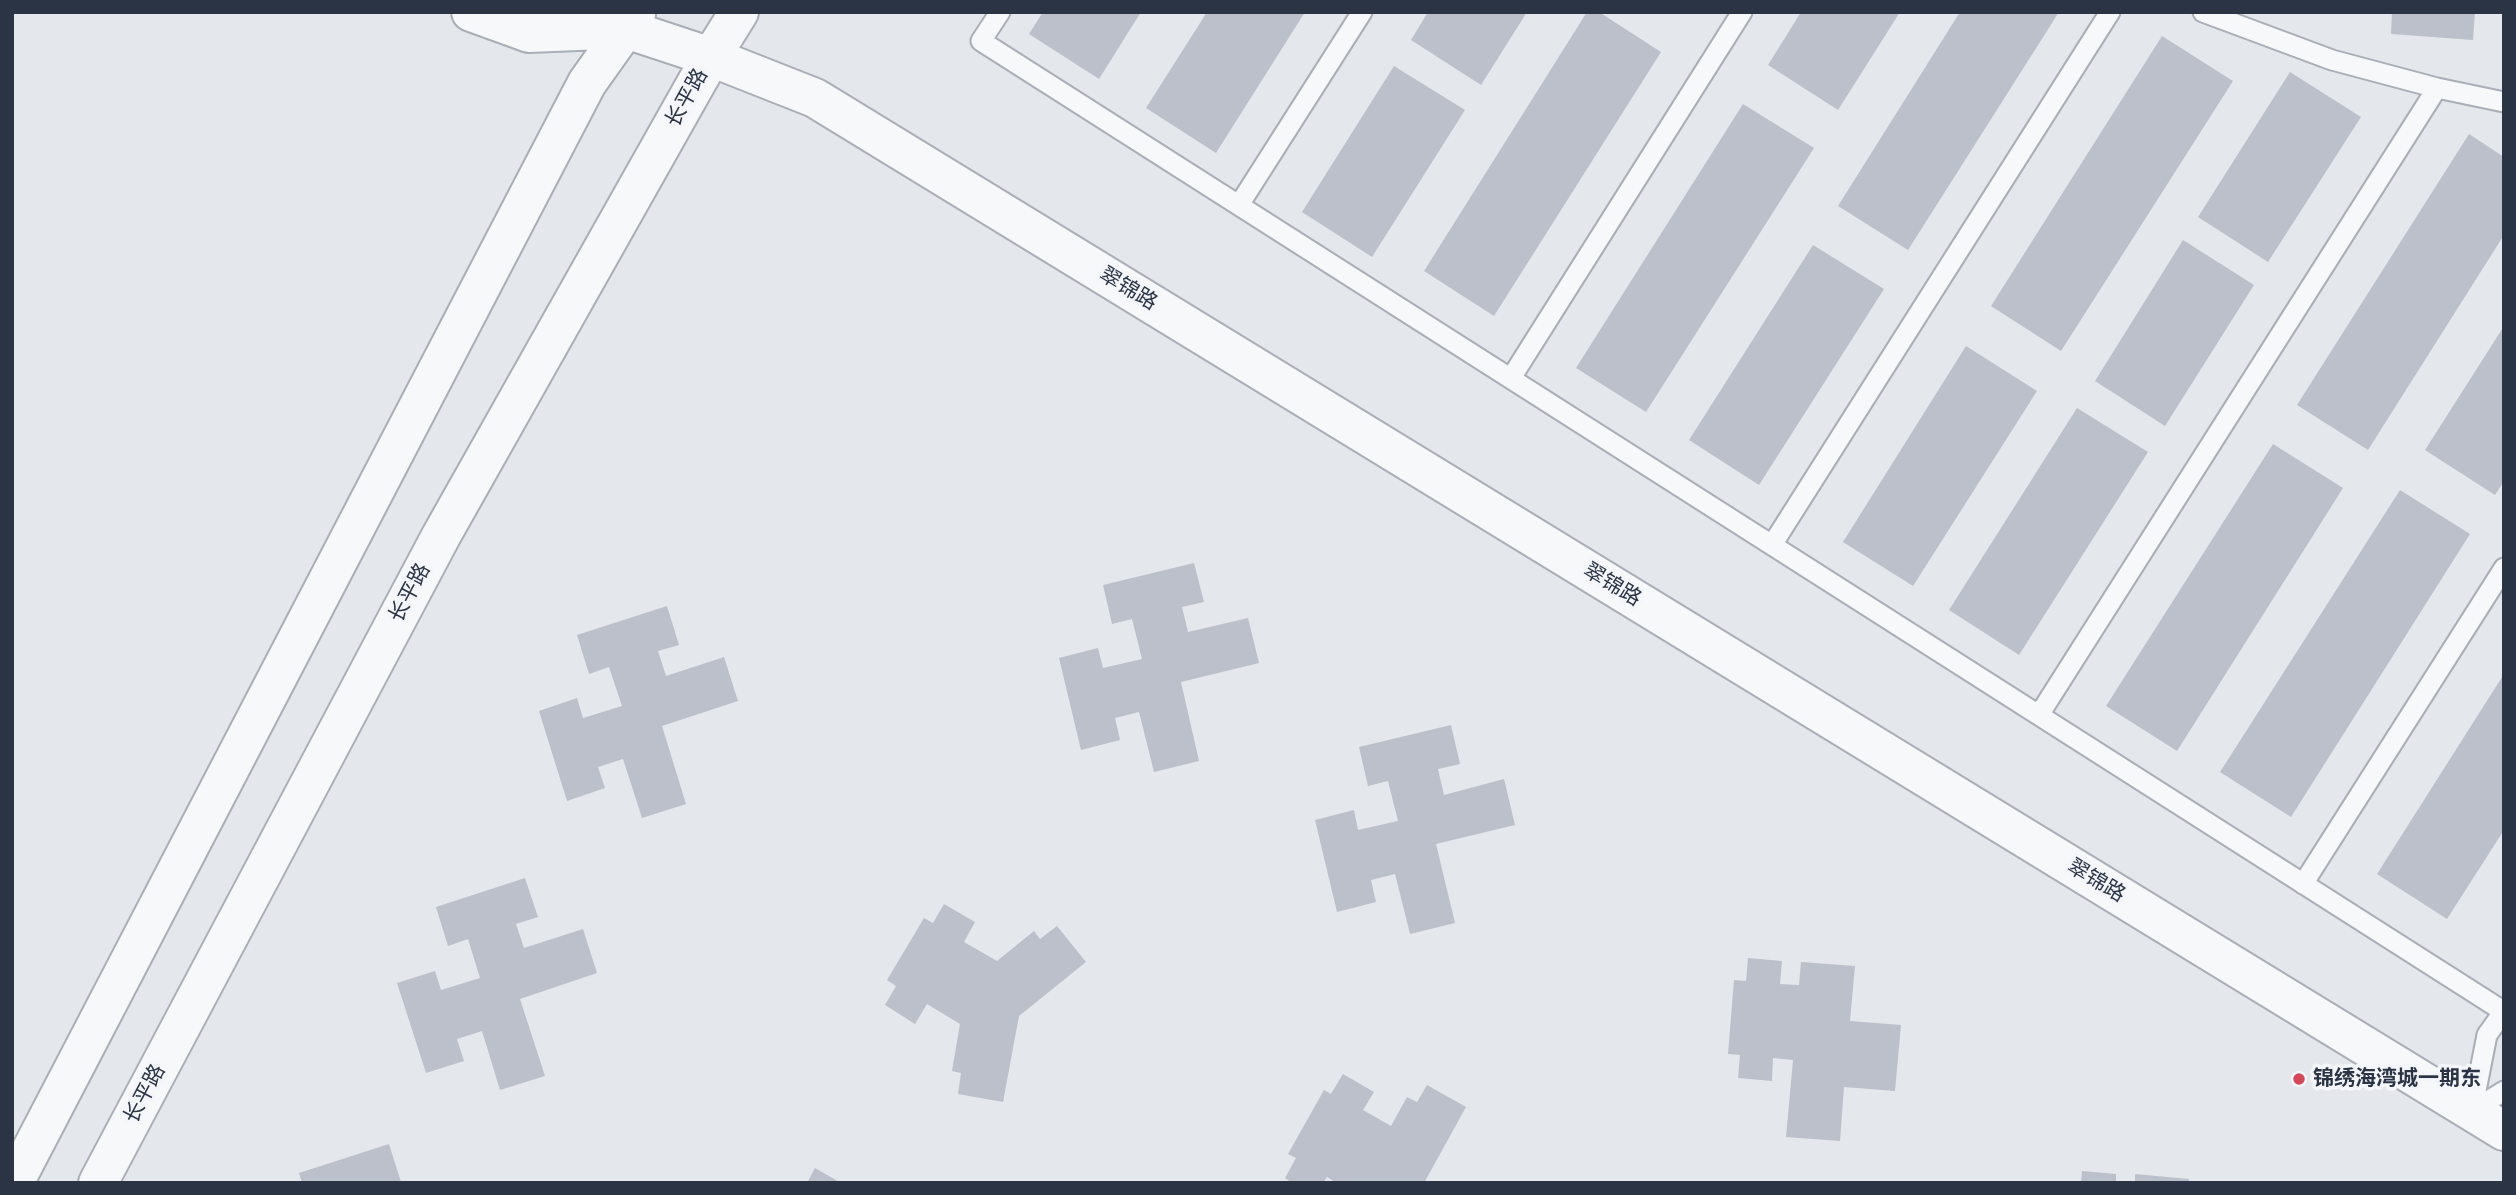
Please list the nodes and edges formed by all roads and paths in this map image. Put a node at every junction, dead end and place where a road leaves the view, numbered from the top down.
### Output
1 (471, 12) edge
2 (739, 12) edge
3 (1000, 12) edge
4 (1362, 12) edge
5 (1742, 12) edge
6 (2109, 12) edge
7 (2203, 12) edge
8 (624, 18) edge
9 (711, 57) junction
10 (2437, 88) junction
11 (2504, 102) edge
12 (1239, 205) junction
13 (1511, 378) junction
14 (1772, 545) junction
15 (2504, 568) edge
16 (2039, 715) junction
17 (2303, 884) junction
18 (2504, 1011) edge
19 (2488, 1101) edge
20 (2504, 1131) edge
21 (14, 1183) edge
22 (98, 1183) edge

1 - 8 street
2 - 9 street, 长平路
3 - 12 lane
4 - 12 lane
5 - 13 lane
6 - 14 lane
7 - 10 lane
8 - 9 street, 翠锦路
8 - 21 street
9 - 19 street, 翠锦路
9 - 22 street, 长平路
10 - 11 lane
10 - 16 lane
12 - 13 lane
13 - 14 lane
14 - 16 lane
15 - 17 lane
16 - 17 lane
17 - 18 lane
18 - 19 lane
19 - 20 street, 翠锦路

